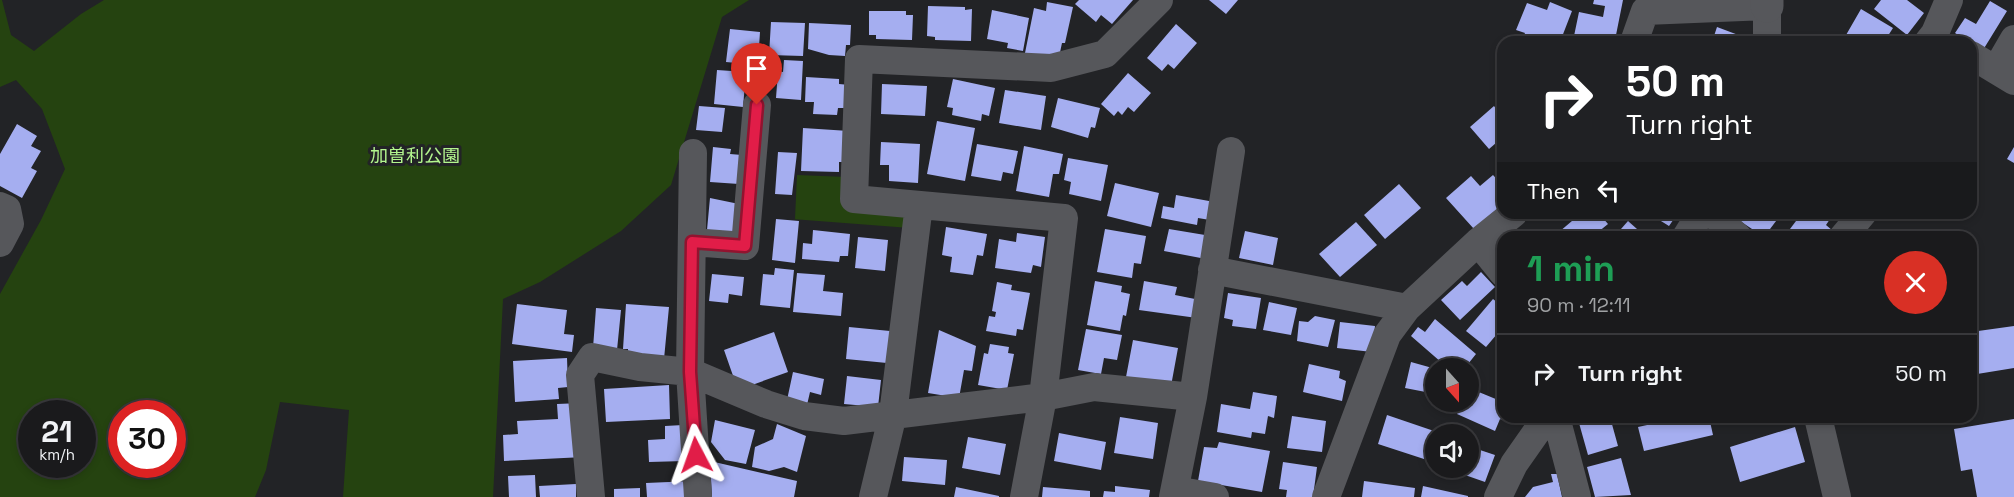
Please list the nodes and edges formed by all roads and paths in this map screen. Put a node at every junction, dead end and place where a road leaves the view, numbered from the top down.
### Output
1 (1159, 0) edge
2 (1949, 0) edge
3 (1765, 2) edge
4 (1636, 36) edge
5 (1767, 36) edge
6 (1938, 36) edge
7 (2014, 39) edge
8 (1977, 59) edge
9 (2005, 75) edge
10 (757, 105) dead end
11 (1231, 151) dead end
12 (693, 153) dead end
13 (919, 205) junction
14 (0, 206) edge
15 (1507, 219) edge
16 (1718, 219) edge
17 (1858, 219) edge
18 (1732, 231) edge
19 (1848, 231) edge
20 (692, 242) junction
21 (1478, 242) junction
22 (0, 243) edge
23 (1497, 266) edge
24 (1212, 270) junction
25 (1407, 308) junction
26 (690, 372) junction
27 (1043, 397) junction
28 (1193, 397) junction
29 (892, 414) junction
30 (1543, 423) edge
31 (1558, 423) edge
32 (1819, 423) edge
33 (1174, 493) edge
34 (591, 497) edge
35 (698, 497) edge
36 (873, 497) edge
37 (1024, 497) edge
38 (1215, 497) edge
39 (1326, 497) edge
40 (1498, 497) edge
41 (1577, 497) edge
42 (1837, 497) edge

1 - 13 street
2 - 6 street
3 - 4 street
3 - 5 street
7 - 9 street
8 - 9 street
10 - 20 street
11 - 24 street
12 - 20 street
13 - 27 street
13 - 29 street
14 - 22 street
15 - 21 street
16 - 18 street
17 - 19 street
20 - 26 street
21 - 23 street
21 - 25 street
24 - 25 street
24 - 28 street
25 - 39 street
26 - 29 street
26 - 34 street
26 - 35 street
27 - 28 street
27 - 29 street
27 - 37 street
28 - 33 street
29 - 36 street
30 - 40 street
31 - 41 street
32 - 42 street
33 - 38 street

